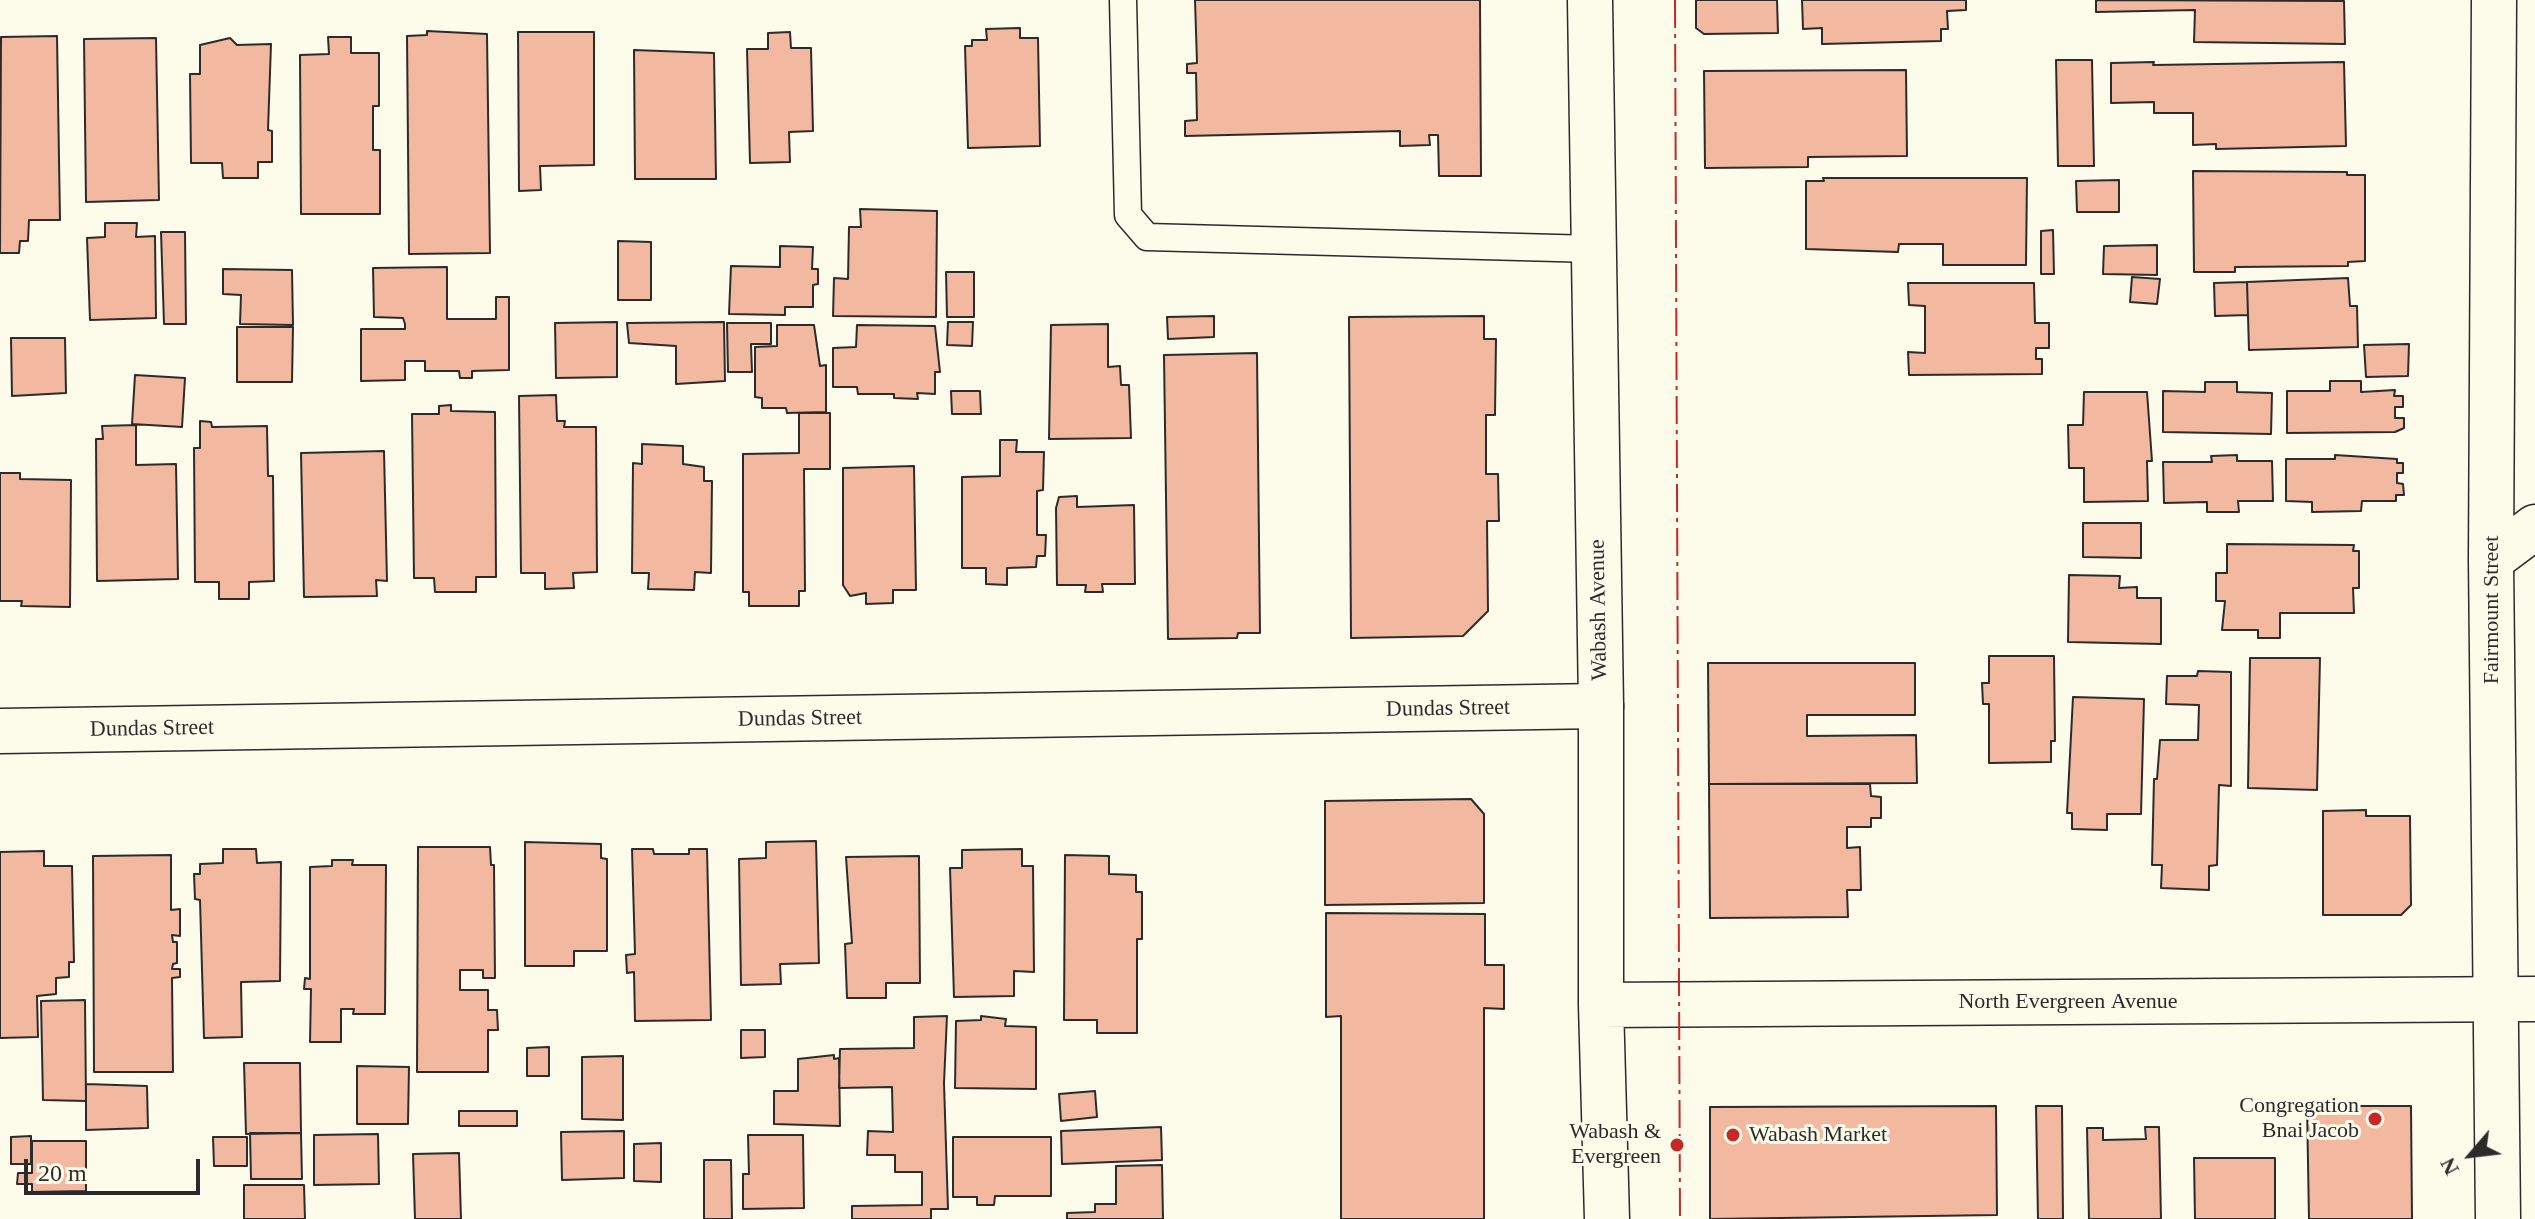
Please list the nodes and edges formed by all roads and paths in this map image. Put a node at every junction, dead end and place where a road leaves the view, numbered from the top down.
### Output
1 (1123, 0) edge
2 (1590, 0) edge
3 (2494, 0) edge
4 (1594, 249) junction
5 (2535, 527) edge
6 (2491, 560) junction
7 (1601, 706) junction
8 (0, 731) edge
9 (2515, 999) edge
10 (1601, 1005) junction
11 (1607, 1219) edge
12 (2498, 1219) edge

1 - 4 lane
2 - 4 street, Wabash Avenue
3 - 6 street, Fairmount Street
4 - 7 street, Wabash Avenue
5 - 6 street
6 - 9 street, Fairmount Street
7 - 8 street, Dundas Street
7 - 10 street, Wabash Avenue
9 - 10 street, North Evergreen Avenue
9 - 12 street, Fairmount Street
10 - 11 street, Wabash Avenue

